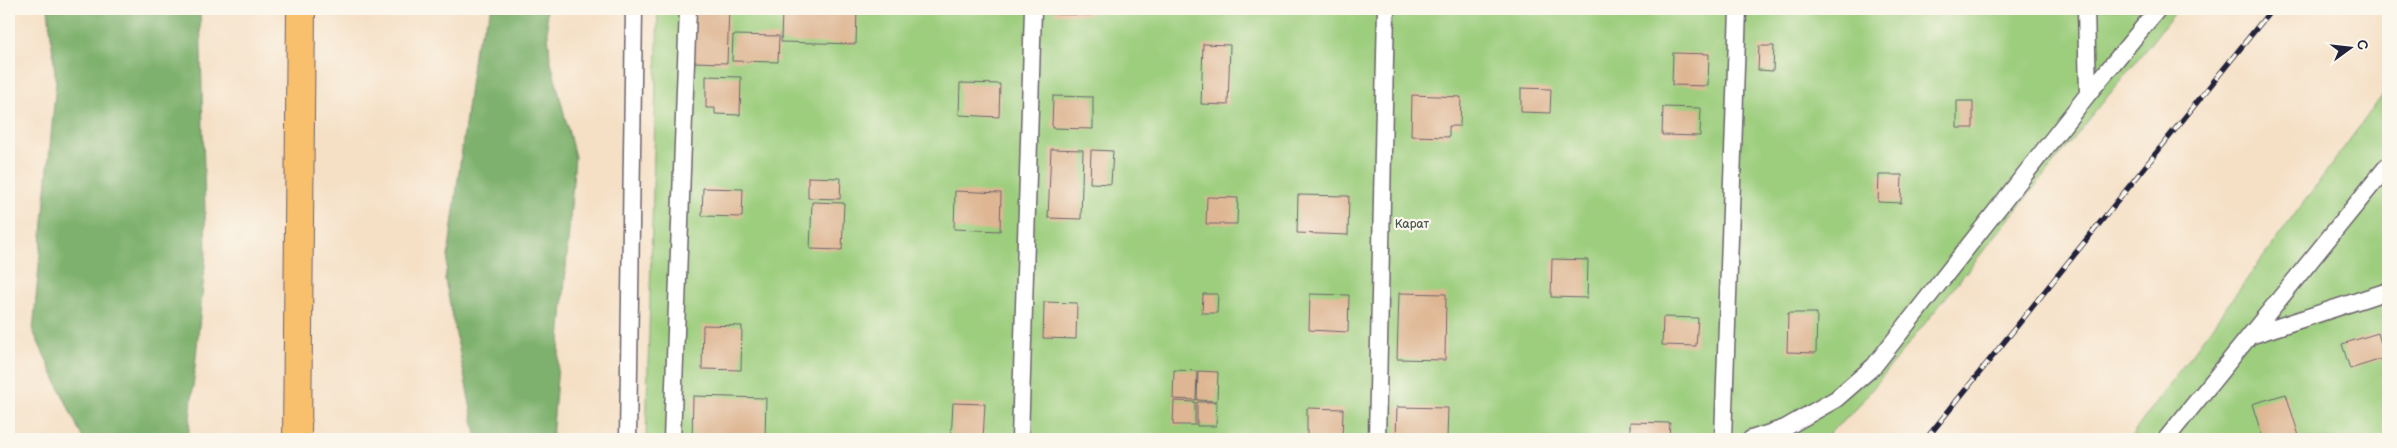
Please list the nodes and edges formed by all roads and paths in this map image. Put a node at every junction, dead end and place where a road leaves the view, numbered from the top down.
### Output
1 (301, 9) edge
2 (634, 9) edge
3 (688, 9) edge
4 (1033, 9) edge
5 (1386, 9) edge
6 (1738, 9) edge
7 (2086, 9) edge
8 (2158, 9) edge
9 (2088, 94) junction
10 (2388, 165) edge
11 (2388, 291) edge
12 (2252, 335) junction
13 (297, 439) edge
14 (628, 439) edge
15 (672, 439) edge
16 (1020, 439) edge
17 (1377, 439) edge
18 (1723, 439) edge
19 (1751, 439) edge
20 (2166, 439) edge

1 - 13 main road
2 - 14 lane
3 - 15 lane
4 - 16 lane
5 - 17 lane
6 - 18 lane
7 - 9 lane
8 - 9 lane
9 - 19 lane
10 - 12 lane
11 - 12 lane
12 - 20 lane

